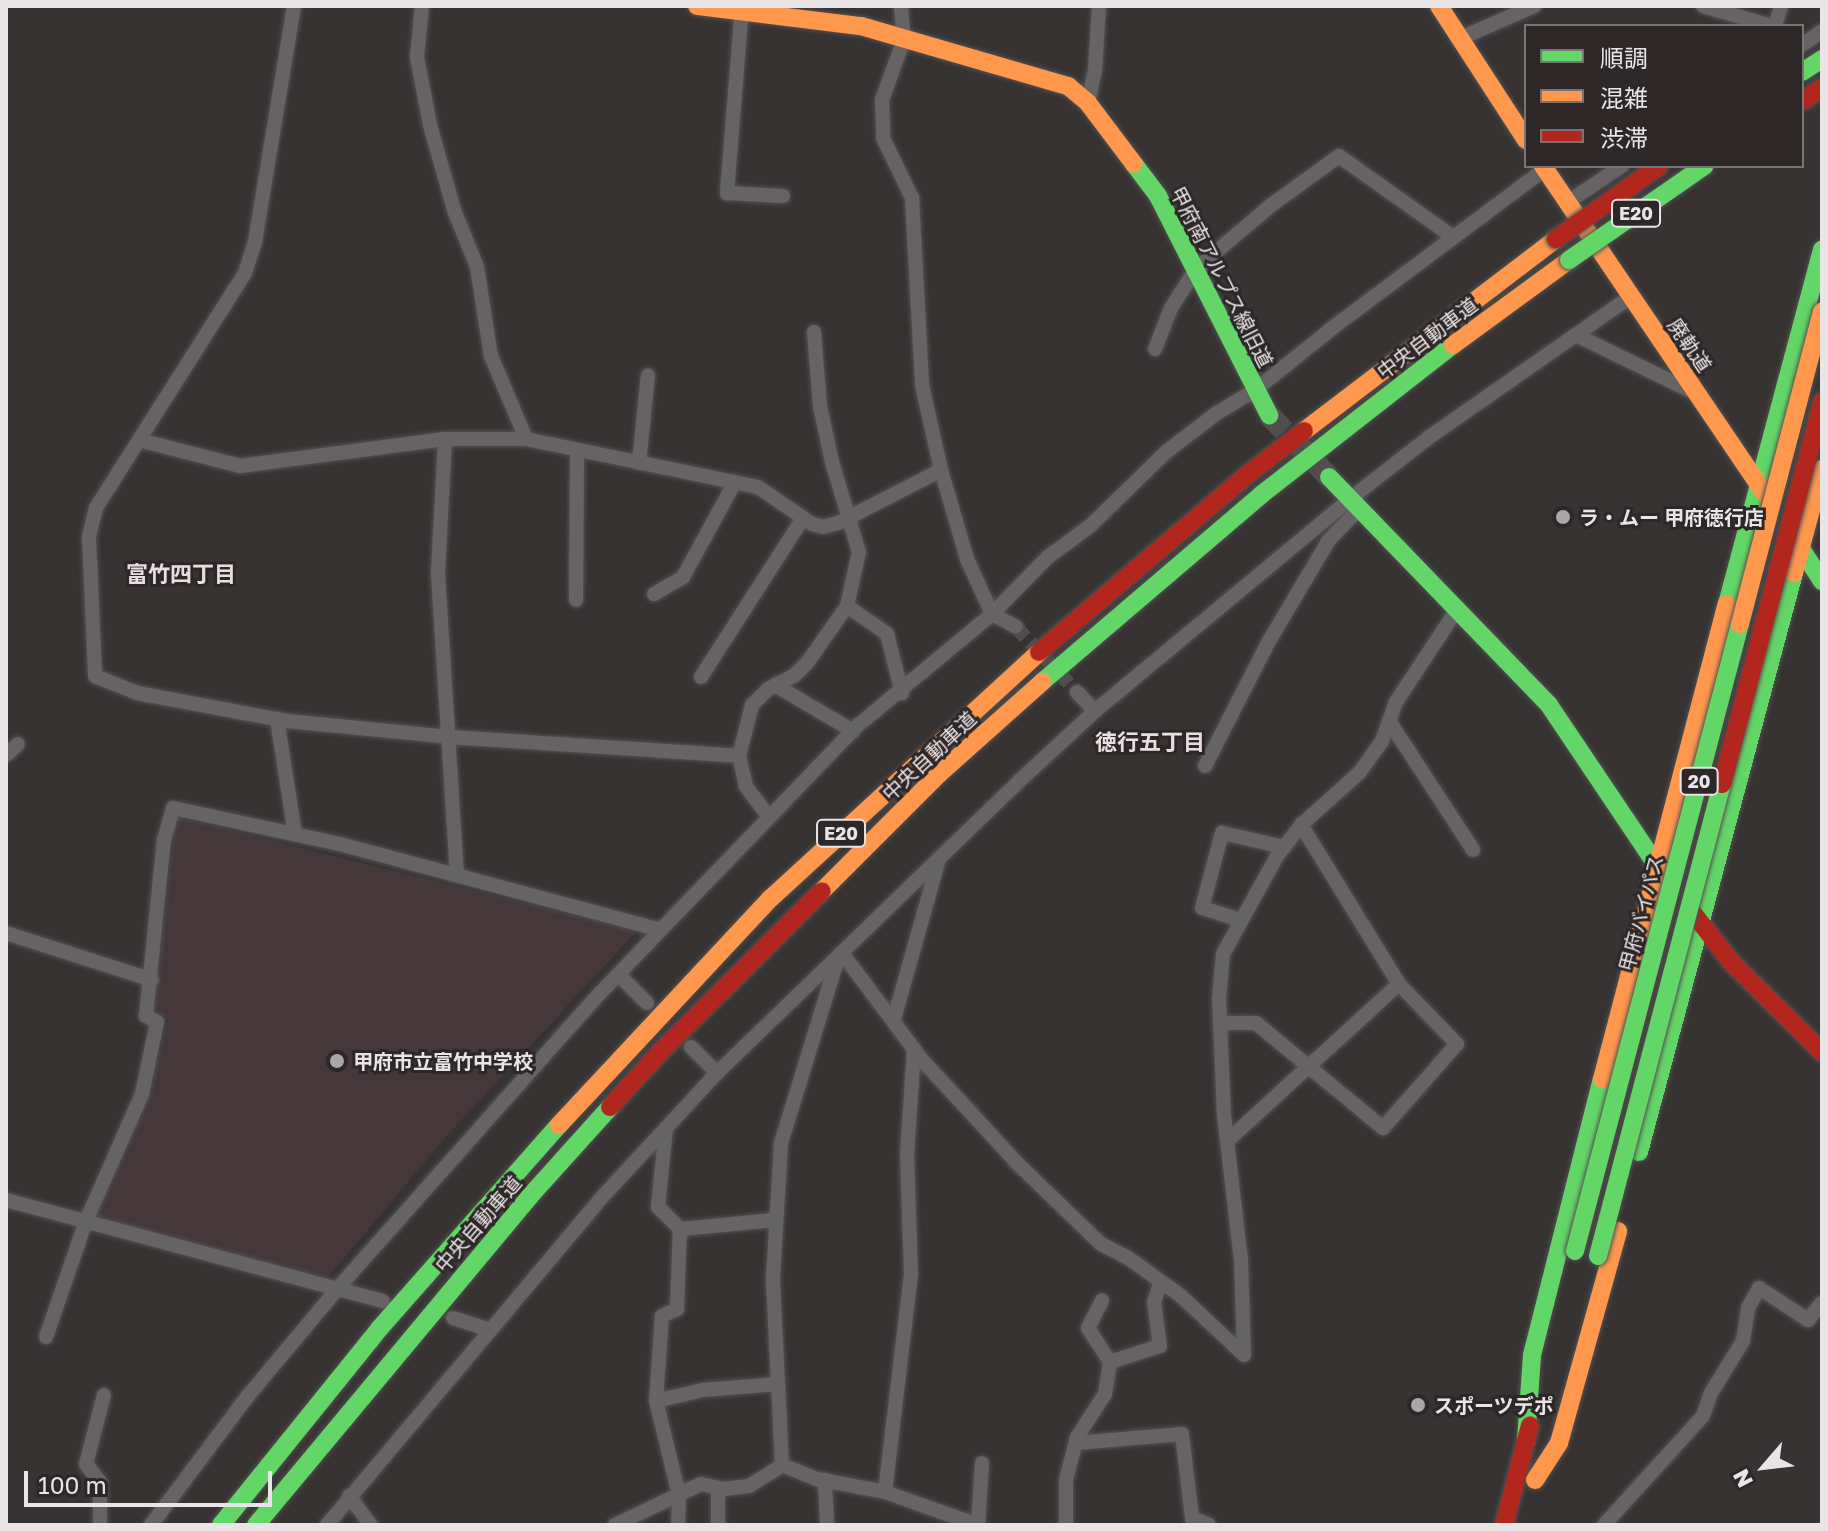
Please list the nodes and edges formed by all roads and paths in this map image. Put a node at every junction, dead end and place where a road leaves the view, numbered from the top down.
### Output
1 (294, 6) edge
2 (422, 6) edge
3 (697, 6) edge
4 (901, 6) edge
5 (1099, 6) edge
6 (1439, 6) edge
7 (1534, 6) edge
8 (1703, 6) edge
9 (742, 8) edge
10 (1766, 24) edge
11 (1461, 38) junction
12 (904, 39) junction
13 (1822, 59) edge
14 (1804, 71) edge
15 (1822, 88) edge
16 (1804, 100) edge
17 (1088, 103) junction
18 (1524, 137) edge
19 (1544, 168) edge
20 (1619, 168) edge
21 (1656, 168) edge
22 (1701, 168) edge
23 (783, 196) dead end
24 (1568, 202) junction
25 (1453, 237) junction
26 (1822, 249) edge
27 (1196, 269) junction
28 (1630, 297) junction
29 (1822, 312) edge
30 (814, 332) dead end
31 (1576, 335) junction
32 (1155, 349) dead end
33 (648, 375) dead end
34 (1254, 391) junction
35 (1697, 394) junction
36 (1822, 402) edge
37 (1269, 415) tunnel mouth
38 (445, 439) junction
39 (526, 439) junction
40 (139, 440) junction
41 (577, 450) junction
42 (639, 463) junction
43 (1822, 469) edge
44 (941, 470) junction
45 (1329, 477) tunnel mouth
46 (735, 482) junction
47 (1758, 483) junction
48 (1355, 504) junction
49 (1822, 510) edge
50 (803, 518) junction
51 (848, 518) junction
52 (1804, 553) junction
53 (1822, 581) edge
54 (654, 594) dead end
55 (576, 600) dead end
56 (847, 606) junction
57 (1458, 608) junction
58 (992, 614) junction
59 (1016, 627) tunnel mouth
60 (701, 677) dead end
61 (775, 685) junction
62 (1077, 692) tunnel mouth
63 (902, 693) junction
64 (1095, 711) junction
65 (277, 719) junction
66 (1389, 721) junction
67 (853, 731) junction
68 (449, 737) junction
69 (18, 744) dead end
70 (6, 755) edge
71 (739, 756) junction
72 (1205, 766) dead end
73 (769, 817) junction
74 (1301, 825) junction
75 (295, 834) junction
76 (1284, 847) junction
77 (1473, 850) dead end
78 (938, 862) junction
79 (1657, 865) junction
80 (457, 875) junction
81 (1240, 920) junction
82 (1702, 924) junction
83 (661, 930) junction
84 (6, 933) edge
85 (840, 955) junction
86 (618, 974) junction
87 (152, 980) junction
88 (1399, 984) junction
89 (647, 1003) dead end
90 (894, 1019) junction
91 (1220, 1023) junction
92 (691, 1047) dead end
93 (914, 1049) junction
94 (1822, 1052) edge
95 (1307, 1067) junction
96 (717, 1073) junction
97 (666, 1128) junction
98 (1227, 1141) junction
99 (6, 1200) edge
100 (776, 1220) junction
101 (86, 1221) junction
102 (680, 1229) junction
103 (1161, 1282) junction
104 (338, 1288) junction
105 (1102, 1300) dead end
106 (383, 1301) dead end
107 (1822, 1303) edge
108 (453, 1318) dead end
109 (490, 1330) junction
110 (46, 1337) dead end
111 (1110, 1362) junction
112 (778, 1384) junction
113 (104, 1395) dead end
114 (656, 1401) junction
115 (1526, 1441) junction
116 (1076, 1443) junction
117 (982, 1463) dead end
118 (782, 1465) junction
119 (825, 1480) junction
120 (1535, 1480) junction
121 (718, 1488) junction
122 (885, 1492) junction
123 (679, 1495) junction
124 (349, 1496) junction
125 (100, 1525) edge
126 (151, 1525) edge
127 (221, 1525) edge
128 (256, 1525) edge
129 (327, 1525) edge
130 (371, 1525) edge
131 (615, 1525) edge
132 (678, 1525) edge
133 (718, 1525) edge
134 (827, 1525) edge
135 (1066, 1525) edge
136 (1209, 1525) edge
137 (1504, 1525) edge
138 (1523, 1525) edge
139 (1604, 1525) edge

1 - 40 street
2 - 39 street
3 - 9 main road, 甲府南アルプス線旧道
4 - 12 street
5 - 17 street
6 - 11 main road
7 - 11 street
8 - 10 street
9 - 12 main road, 甲府南アルプス線旧道
9 - 23 street
11 - 18 main road
12 - 17 main road, 甲府南アルプス線旧道
12 - 44 street
13 - 14 main road
15 - 16 main road
17 - 27 main road, 甲府南アルプス線旧道
19 - 24 main road, 廃軌道
19 - 25 street
20 - 24 street
21 - 127 main road, 中央自動車道 / E20, bridge
22 - 128 main road, 中央自動車道 / E20, bridge
24 - 28 main road, 廃軌道
25 - 27 street
25 - 34 street
26 - 47 main road
27 - 32 street
27 - 34 main road, 甲府南アルプス線旧道
28 - 31 street
28 - 35 main road, 廃軌道
29 - 115 main road, 甲府バイパス / 20, bridge
30 - 51 street
31 - 35 street
31 - 48 street
33 - 42 street
34 - 37 main road, 甲府南アルプス線旧道
34 - 58 street
35 - 47 main road, 廃軌道
36 - 120 main road, 20, bridge
38 - 39 street
38 - 40 street
38 - 68 street
39 - 41 street
40 - 65 street
41 - 42 street
41 - 55 street
42 - 46 street
43 - 52 main road
44 - 51 street
44 - 58 street
45 - 48 main road
46 - 50 street
46 - 54 street
47 - 52 main road, 廃軌道
47 - 79 main road
48 - 57 main road
48 - 64 street
48 - 72 street
49 - 52 street
50 - 51 street
50 - 60 street
51 - 56 street
52 - 53 main road, 廃軌道
52 - 82 main road
56 - 61 street
56 - 63 street
57 - 66 street
57 - 79 main road
58 - 59 street
58 - 63 street
61 - 67 street
61 - 71 street
62 - 64 street
63 - 67 street
64 - 78 street
65 - 68 street
65 - 75 street
66 - 74 street
66 - 77 street
67 - 73 street
68 - 71 street
68 - 80 street
69 - 70 street
71 - 73 street
73 - 83 street
74 - 76 street
74 - 88 street
75 - 80 street
75 - 87 street
76 - 81 street
76 - 81 street
78 - 85 street
78 - 90 street
79 - 82 main road
79 - 115 main road
80 - 83 street
81 - 91 street
82 - 94 main road
82 - 120 main road
83 - 86 street
84 - 87 street
85 - 90 street
85 - 96 street
85 - 100 street
86 - 89 street
86 - 104 street
87 - 101 street
88 - 95 street
88 - 95 street
90 - 93 street
91 - 95 street
91 - 98 street
92 - 96 street
93 - 103 street
93 - 122 street
95 - 98 street
96 - 97 street
97 - 102 street
97 - 109 street
98 - 103 street
99 - 101 street
100 - 102 street
100 - 112 street
101 - 104 street
101 - 110 street
102 - 114 street
103 - 111 street
104 - 106 street
104 - 126 street
105 - 111 street
107 - 139 street
108 - 109 street
109 - 124 street
111 - 116 street
112 - 114 street
112 - 118 street
113 - 125 street
114 - 123 street
115 - 137 main road, 甲府バイパス / 20
116 - 135 street
116 - 136 street
117 - 122 street
118 - 119 street
118 - 121 street
119 - 122 street
119 - 134 street
120 - 138 main road, 20
121 - 123 street
121 - 133 street
123 - 131 street
123 - 132 street
124 - 129 street
124 - 130 street

